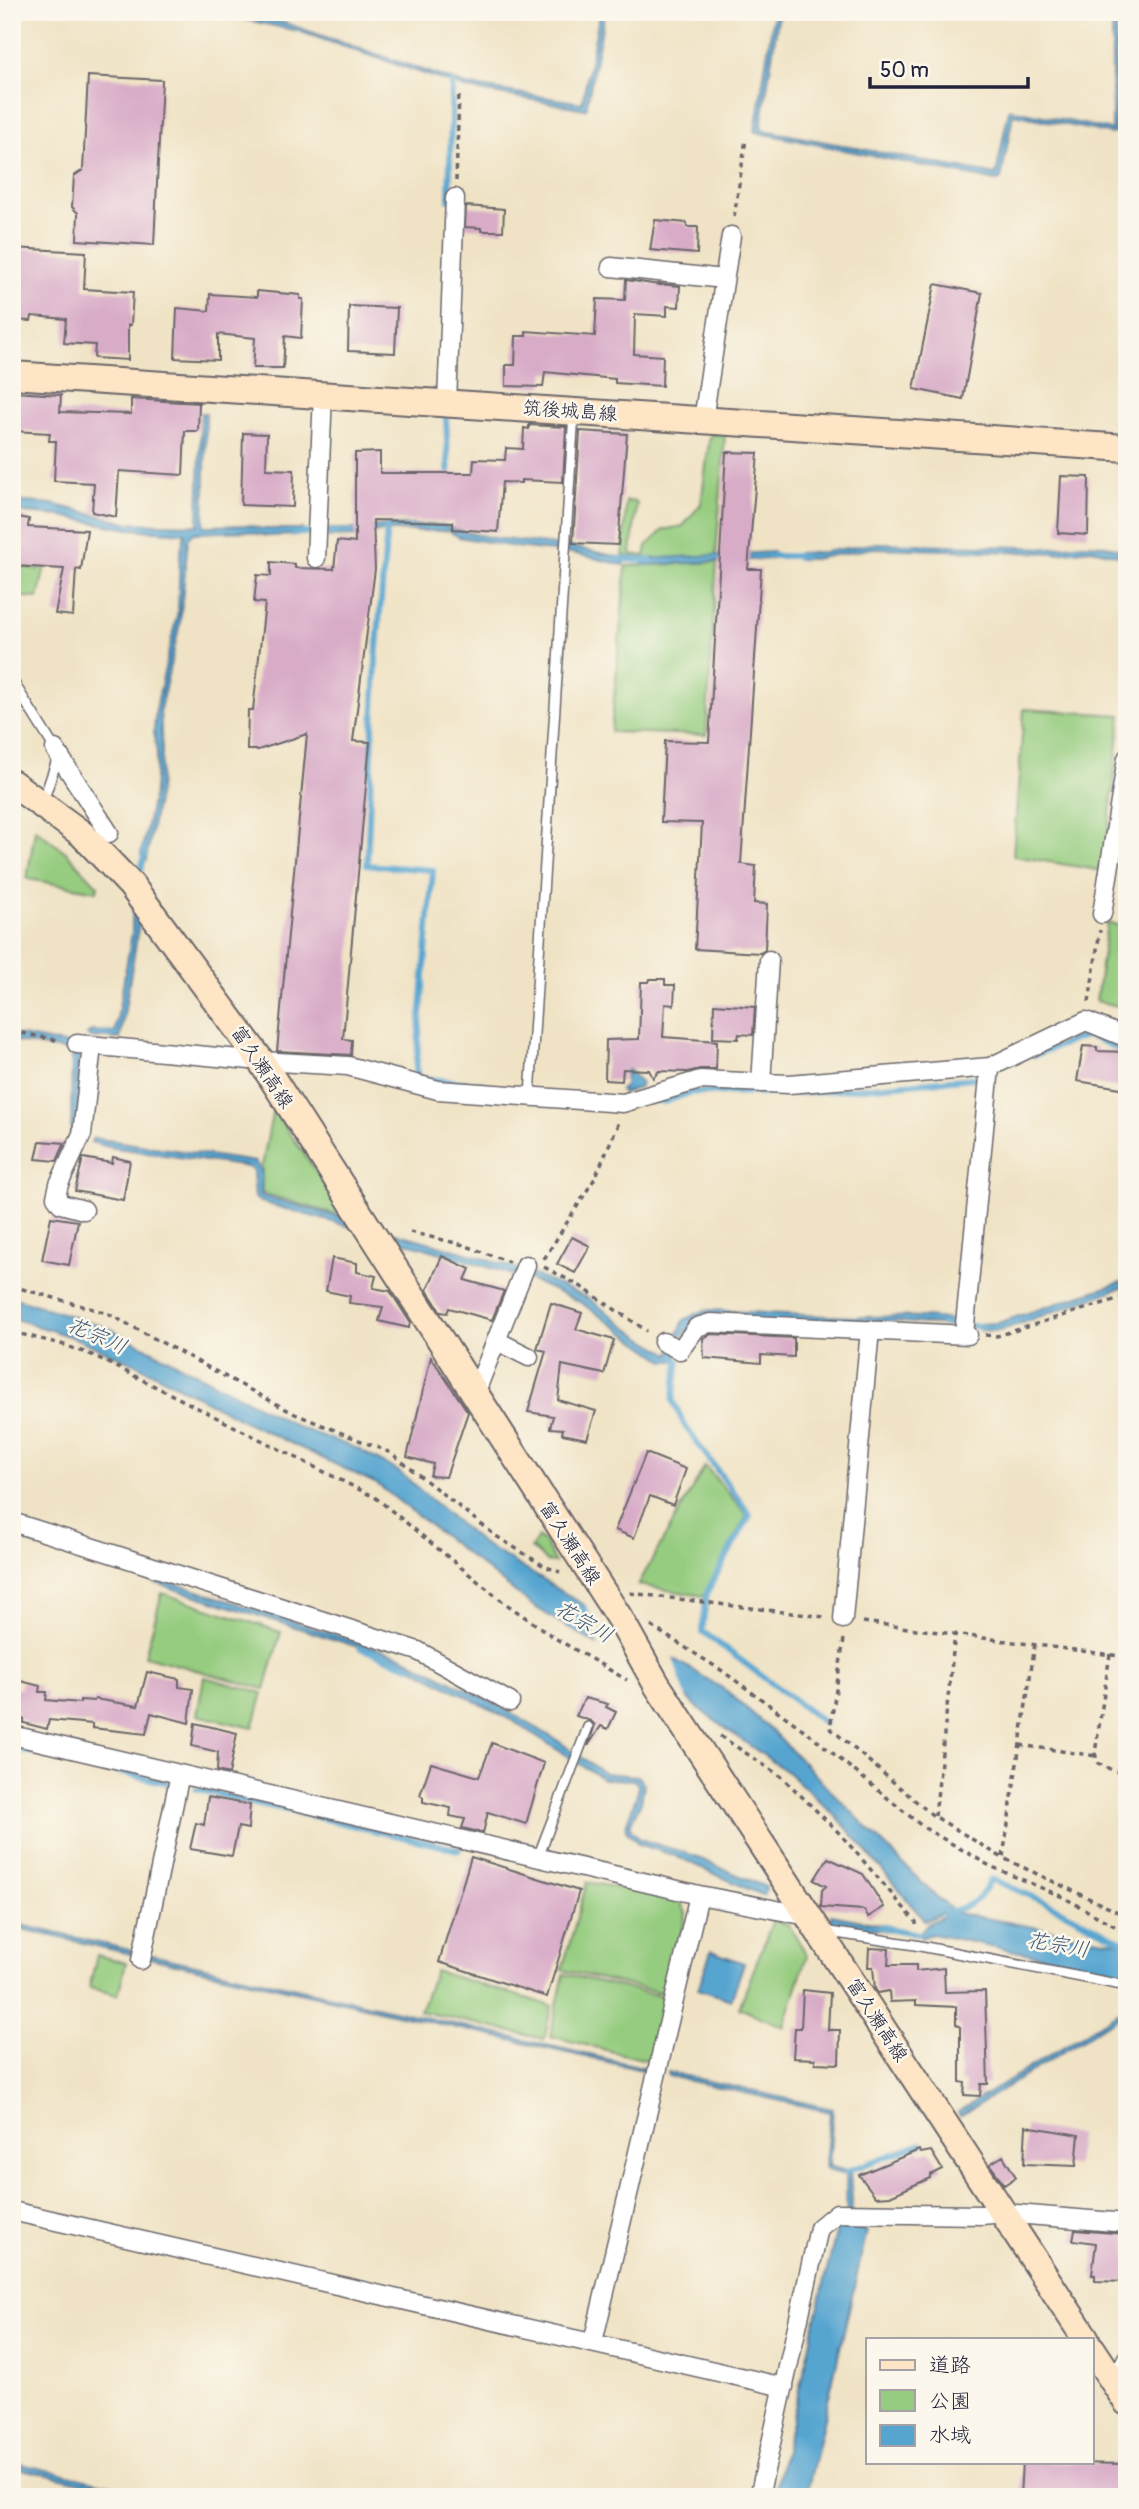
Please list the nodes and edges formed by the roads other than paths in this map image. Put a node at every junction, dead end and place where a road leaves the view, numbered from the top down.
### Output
1 (455, 198) road end
2 (731, 236) road end
3 (611, 267) dead end
4 (724, 279) junction
5 (12, 375) edge
6 (323, 394) junction
7 (447, 403) junction
8 (575, 412) junction
9 (703, 420) junction
10 (1127, 448) edge
11 (316, 558) dead end
12 (12, 681) edge
13 (55, 749) junction
14 (1127, 758) edge
15 (12, 783) edge
16 (41, 804) junction
17 (110, 833) dead end
18 (1102, 914) road end
19 (769, 960) dead end
20 (1127, 1038) edge
21 (261, 1061) junction
22 (990, 1067) junction
23 (761, 1083) junction
24 (530, 1096) junction
25 (84, 1210) dead end
26 (533, 1265) road end
27 (870, 1330) junction
28 (497, 1341) junction
29 (663, 1342) dead end
30 (529, 1357) dead end
31 (475, 1394) junction
32 (12, 1523) edge
33 (844, 1626) road end
34 (510, 1702) dead end
35 (588, 1727) dead end
36 (12, 1735) edge
37 (180, 1774) junction
38 (538, 1857) junction
39 (699, 1895) junction
40 (813, 1923) junction
41 (141, 1959) dead end
42 (1127, 1986) edge
43 (12, 2211) edge
44 (1003, 2213) junction
45 (1127, 2223) edge
46 (1085, 2338) edge
47 (593, 2342) junction
48 (1094, 2352) edge
49 (1127, 2358) edge
50 (784, 2387) junction
51 (1121, 2393) edge
52 (760, 2497) edge

1 - 7 street
2 - 4 street
3 - 4 street
4 - 9 street
5 - 6 main road, 筑後城島線
6 - 7 main road, 筑後城島線
6 - 11 street
7 - 8 main road, 筑後城島線
8 - 9 main road, 筑後城島線
8 - 24 lane
9 - 10 main road, 筑後城島線
12 - 13 lane
13 - 16 lane
13 - 17 street
14 - 18 street
15 - 16 main road, 富久瀬高線
16 - 21 main road, 富久瀬高線
19 - 23 street
20 - 22 street
21 - 24 street
21 - 25 street
21 - 31 main road, 富久瀬高線
22 - 23 street
22 - 27 street
23 - 24 street
26 - 28 street
27 - 29 street
27 - 33 street
28 - 30 street
28 - 31 street
31 - 40 main road, 富久瀬高線
32 - 34 street
35 - 38 lane
36 - 37 street
37 - 38 street
37 - 41 street
38 - 39 street
39 - 40 street
39 - 47 street
40 - 42 lane
40 - 44 main road, 富久瀬高線
43 - 47 street
44 - 45 street
44 - 46 main road, 富久瀬高線
44 - 50 street
47 - 50 street
48 - 51 main road
49 - 51 street
50 - 52 street

